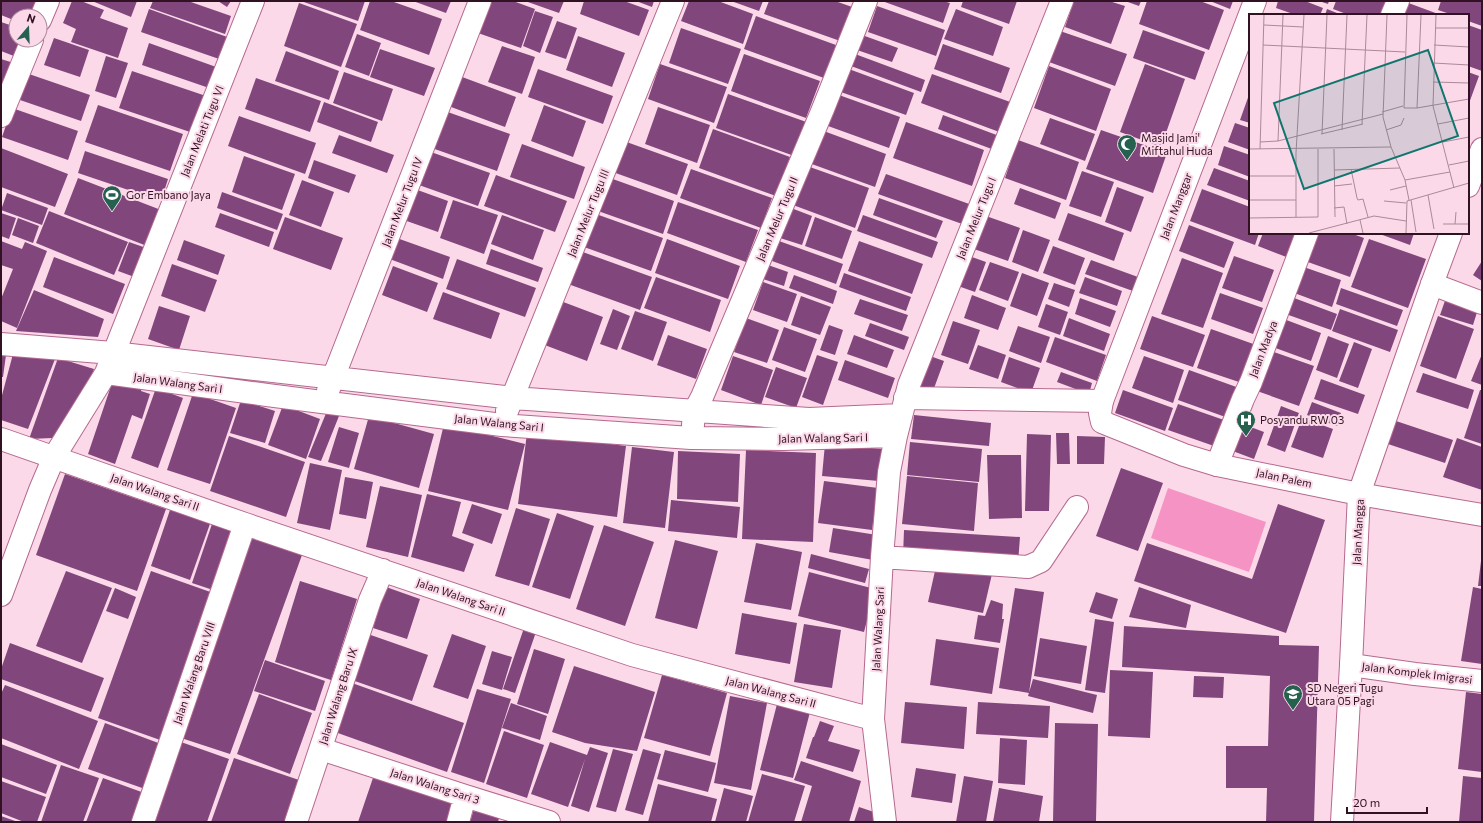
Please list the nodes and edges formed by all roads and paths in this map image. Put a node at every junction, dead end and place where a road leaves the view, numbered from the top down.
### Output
1 (253, 1) edge
2 (480, 1) edge
3 (673, 1) edge
4 (866, 1) edge
5 (1062, 1) edge
6 (1255, 1) edge
7 (1398, 1) edge
8 (1250, 14) edge
9 (1392, 14) edge
10 (1249, 17) edge
11 (29, 48) edge
12 (1, 116) edge
13 (1482, 149) edge
14 (1469, 183) edge
15 (1307, 234) edge
16 (1451, 234) edge
17 (1432, 284) junction
18 (1482, 303) edge
19 (1, 344) edge
20 (110, 363) junction
21 (334, 378) junction
22 (513, 398) junction
23 (324, 403) junction
24 (903, 407) junction
25 (1101, 407) junction
26 (693, 423) junction
27 (502, 425) junction
28 (896, 436) junction
29 (1, 439) edge
30 (54, 457) junction
31 (1217, 465) junction
32 (1360, 494) junction
33 (1077, 507) dead end
34 (1482, 515) edge
35 (245, 524) junction
36 (882, 556) junction
37 (383, 570) junction
38 (1, 595) edge
39 (1351, 665) junction
40 (1482, 681) edge
41 (874, 719) junction
42 (321, 749) junction
43 (465, 796) junction
44 (143, 822) edge
45 (296, 822) edge
46 (458, 822) edge
47 (549, 822) edge
48 (885, 822) edge
49 (1342, 822) edge

1 - 20 street, Jalan Melati Tugu VI
2 - 21 street, Jalan Melur Tugu IV
3 - 22 street, Jalan Melur Tugu III
4 - 26 street, Jalan Melur Tugu II
5 - 24 street, Jalan Melur Tugu I
6 - 8 street, Jalan Manggar
7 - 9 street
10 - 25 street, Jalan Manggar
11 - 12 street
13 - 14 street
15 - 31 street, Jalan Madya
16 - 17 street, Jalan Mangga
17 - 18 street
17 - 32 street, Jalan Mangga
19 - 20 street
20 - 21 street
20 - 23 street, Jalan Walang Sari I
20 - 30 street, Jalan Melati Tugu VI
21 - 22 street
21 - 23 street, Jalan Melur Tugu IV
22 - 26 street
22 - 27 street, Jalan Melur Tugu III
23 - 27 street, Jalan Walang Sari I
24 - 25 street
24 - 26 street
24 - 28 street, Jalan Melur Tugu I
25 - 31 street, Jalan Palem
26 - 27 street, Jalan Walang Sari I
26 - 28 street, Jalan Walang Sari I
28 - 36 street, Jalan Walang Sari
29 - 30 street, Jalan Walang Sari II
30 - 35 street, Jalan Walang Sari II
30 - 38 street, Jalan Melati Tugu VI
31 - 32 street, Jalan Palem
32 - 34 street, Jalan Palem
32 - 39 street, Jalan Mangga
33 - 36 street
35 - 37 street, Jalan Walang Sari II
35 - 44 street, Jalan Walang Baru VIII
36 - 41 street, Jalan Walang Sari
37 - 41 street, Jalan Walang Sari II
37 - 42 street, Jalan Walang Baru IX
39 - 40 street, Jalan Komplek Imigrasi
39 - 49 street, Jalan Mangga
41 - 48 street, Jalan Walang Sari
42 - 43 street, Jalan Walang Sari 3
42 - 45 street, Jalan Walang Baru IX
43 - 46 street
43 - 47 street, Jalan Walang Sari 3

